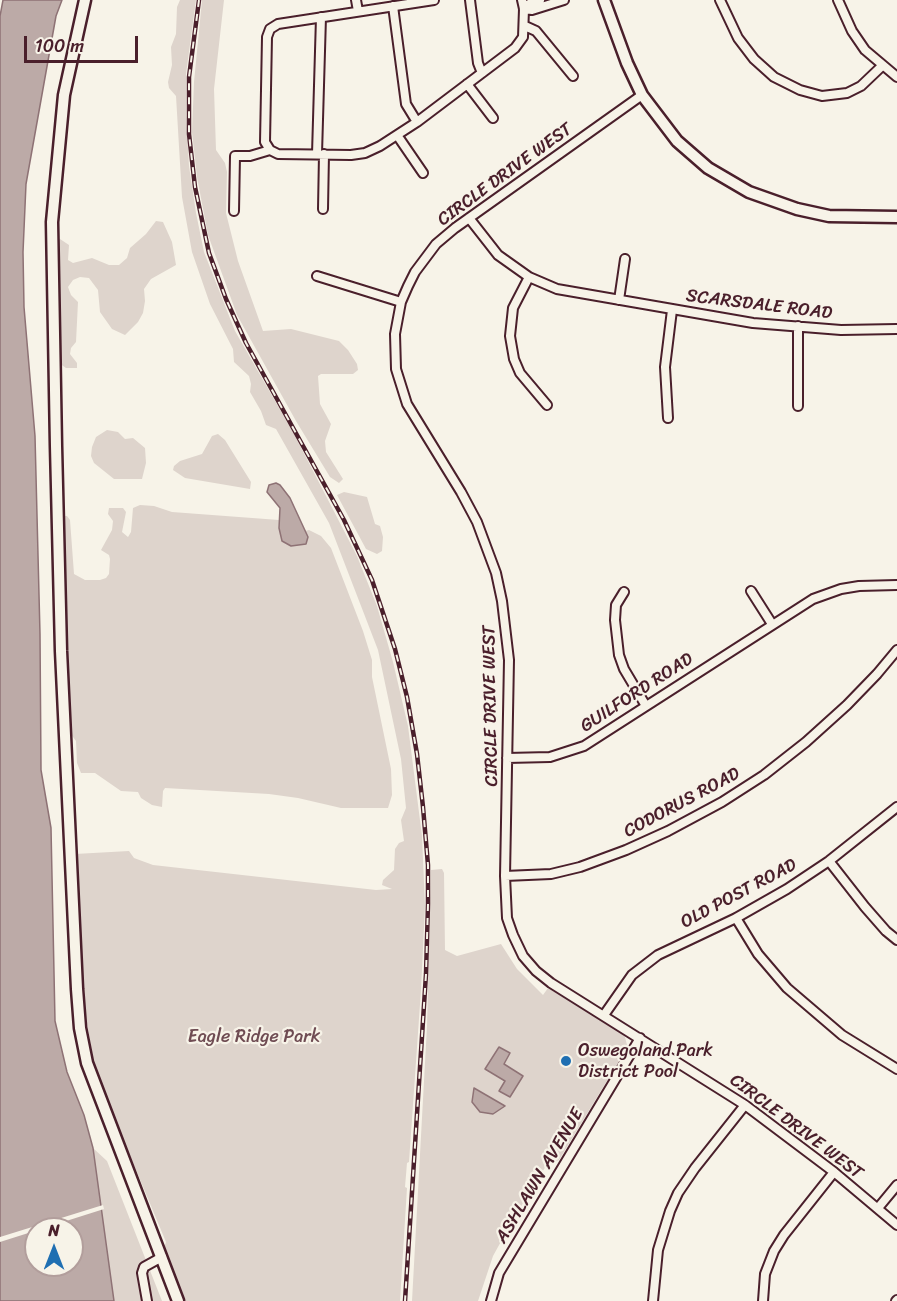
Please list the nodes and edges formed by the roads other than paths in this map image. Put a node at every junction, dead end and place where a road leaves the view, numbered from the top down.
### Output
1 (85, 0) edge
2 (356, 0) edge
3 (434, 0) edge
4 (470, 0) edge
5 (522, 0) edge
6 (540, 0) edge
7 (564, 0) edge
8 (604, 0) edge
9 (720, 0) edge
10 (838, 0) edge
11 (393, 6) junction
12 (524, 9) junction
13 (358, 11) junction
14 (321, 17) junction
15 (525, 26) junction
16 (882, 66) junction
17 (482, 73) junction
18 (573, 76) dead end
19 (897, 77) edge
20 (467, 84) junction
21 (642, 95) junction
22 (493, 118) dead end
23 (417, 122) junction
24 (397, 135) junction
25 (270, 150) junction
26 (321, 154) junction
27 (423, 173) dead end
28 (323, 208) dead end
29 (234, 211) dead end
30 (897, 217) edge
31 (469, 218) junction
32 (624, 259) dead end
33 (316, 276) dead end
34 (529, 278) junction
35 (619, 300) junction
36 (401, 302) junction
37 (672, 310) junction
38 (798, 326) junction
39 (897, 329) edge
40 (547, 405) dead end
41 (798, 406) dead end
42 (668, 418) dead end
43 (897, 585) edge
44 (751, 591) dead end
45 (624, 592) dead end
46 (772, 624) junction
47 (897, 650) edge
48 (646, 706) junction
49 (507, 758) junction
50 (897, 807) edge
51 (829, 861) junction
52 (505, 876) junction
53 (736, 918) junction
54 (897, 940) edge
55 (604, 1015) junction
56 (640, 1038) junction
57 (897, 1069) edge
58 (745, 1105) junction
59 (834, 1172) junction
60 (897, 1185) edge
61 (878, 1208) junction
62 (897, 1226) edge
63 (162, 1257) junction
64 (147, 1301) edge
65 (178, 1301) edge
66 (491, 1301) edge
67 (653, 1301) edge
68 (763, 1301) edge

1 - 63 street
2 - 13 street
3 - 11 street
4 - 17 street
5 - 12 street
6 - 12 street
7 - 12 street
8 - 21 street
9 - 16 street
10 - 16 street
11 - 13 street
11 - 23 street
12 - 15 street
13 - 14 street
14 - 25 street
14 - 26 street
15 - 17 street
15 - 18 street
16 - 19 street
17 - 20 street
20 - 22 street
20 - 23 street
21 - 30 street
21 - 31 street, CIRCLE DRIVE WEST
23 - 24 street
24 - 26 street
24 - 27 street
25 - 26 street
25 - 29 street
26 - 28 street
31 - 34 street, SCARSDALE ROAD
31 - 36 street, CIRCLE DRIVE WEST
32 - 35 street
33 - 36 street
34 - 35 street, SCARSDALE ROAD
34 - 40 street
35 - 37 street, SCARSDALE ROAD
36 - 49 street, CIRCLE DRIVE WEST
37 - 38 street, SCARSDALE ROAD
37 - 42 street
38 - 39 street, SCARSDALE ROAD
38 - 41 street
43 - 46 street, GUILFORD ROAD
44 - 46 street
45 - 48 street
46 - 48 street, GUILFORD ROAD
47 - 52 street, CODORUS ROAD
48 - 49 street, GUILFORD ROAD
49 - 52 street, CIRCLE DRIVE WEST
50 - 51 street, OLD POST ROAD
51 - 53 street, OLD POST ROAD
51 - 54 street
52 - 55 street, CIRCLE DRIVE WEST
53 - 55 street, OLD POST ROAD
53 - 57 street
55 - 56 street, CIRCLE DRIVE WEST
56 - 58 street, CIRCLE DRIVE WEST
56 - 66 street, ASHLAWN AVENUE
58 - 59 street, CIRCLE DRIVE WEST
58 - 67 street
59 - 61 street, CIRCLE DRIVE WEST
59 - 68 street
60 - 61 street
61 - 62 street, CIRCLE DRIVE WEST
63 - 64 street
63 - 65 street

